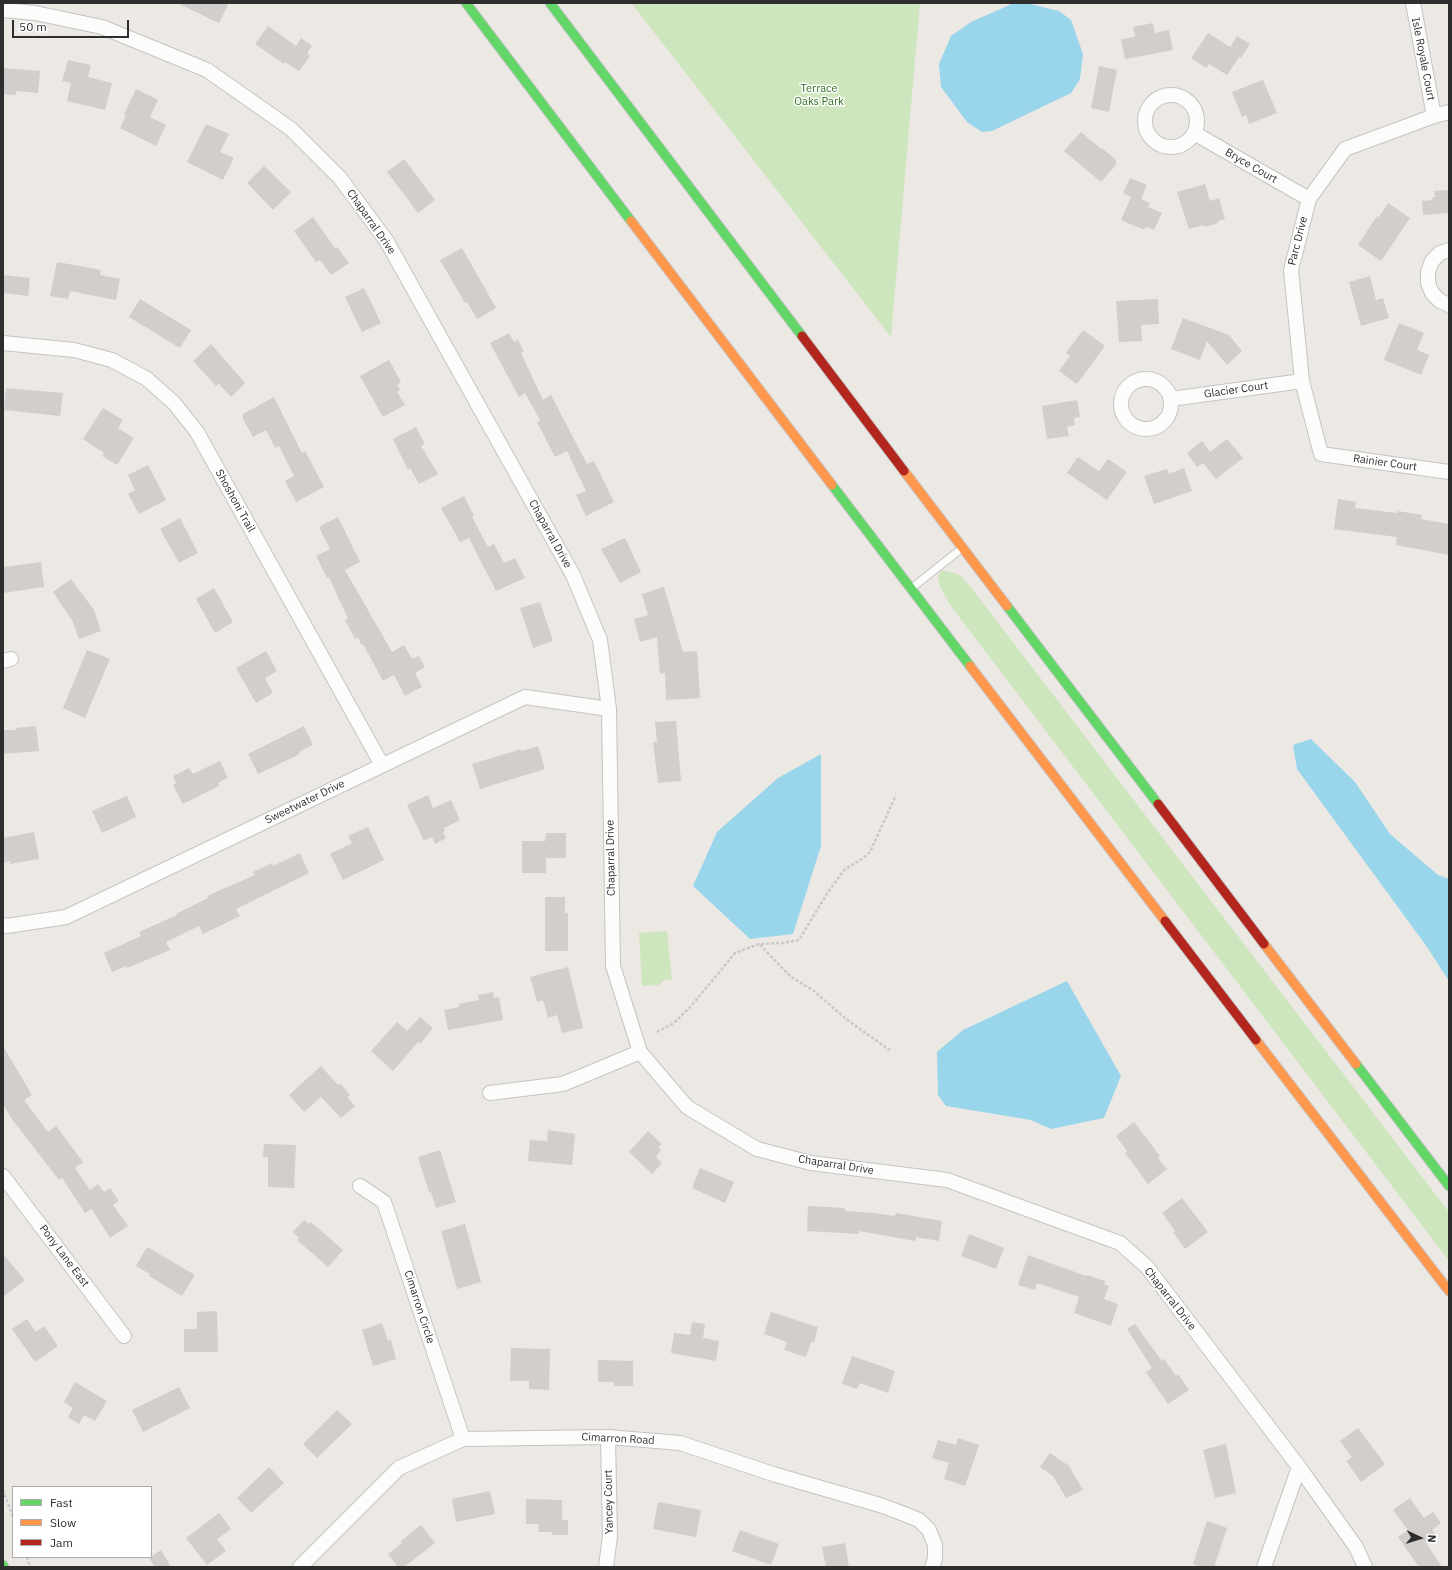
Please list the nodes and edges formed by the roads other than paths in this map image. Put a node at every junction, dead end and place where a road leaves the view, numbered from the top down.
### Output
1 (466, 3) edge
2 (550, 3) edge
3 (1413, 3) edge
4 (3, 10) edge
5 (1449, 112) edge
6 (1434, 116) junction
7 (1194, 133) dead end
8 (1308, 199) junction
9 (1449, 250) edge
10 (1449, 304) edge
11 (3, 343) edge
12 (1302, 381) junction
13 (1170, 400) dead end
14 (1321, 454) joint
15 (1449, 472) edge
16 (962, 548) junction
17 (911, 589) junction
18 (609, 709) junction
19 (382, 765) junction
20 (3, 926) edge
21 (640, 1052) junction
22 (490, 1093) dead end
23 (3, 1176) edge
24 (360, 1186) dead end
25 (1449, 1186) edge
26 (1449, 1291) edge
27 (124, 1336) dead end
28 (608, 1437) junction
29 (463, 1439) junction
30 (1299, 1467) junction
31 (300, 1567) edge
32 (606, 1567) edge
33 (932, 1567) edge
34 (1264, 1567) edge
35 (1365, 1567) edge

1 - 17 highway
2 - 16 highway
3 - 6 street, Isle Royale Court
4 - 18 street, Chaparral Drive
5 - 6 street, Parc Drive
6 - 8 street, Parc Drive
7 - 8 street, Bryce Court
8 - 12 street, Parc Drive
9 - 10 street
11 - 19 street, Shoshoni Trail
12 - 13 street, Glacier Court
12 - 14 street, Parc Drive
14 - 15 street, Rainier Court
16 - 17 lane
16 - 25 highway
17 - 26 highway
18 - 19 street, Sweetwater Drive
18 - 21 street, Chaparral Drive
19 - 20 street, Sweetwater Drive
21 - 22 street
21 - 30 street, Chaparral Drive
23 - 27 street, Pony Lane East
24 - 29 street, Cimarron Circle
28 - 29 street, Cimarron Road
28 - 32 street, Yancey Court
28 - 33 street, Cimarron Road
29 - 31 street, Cimarron Road
30 - 34 street
30 - 35 street, Chaparral Drive

